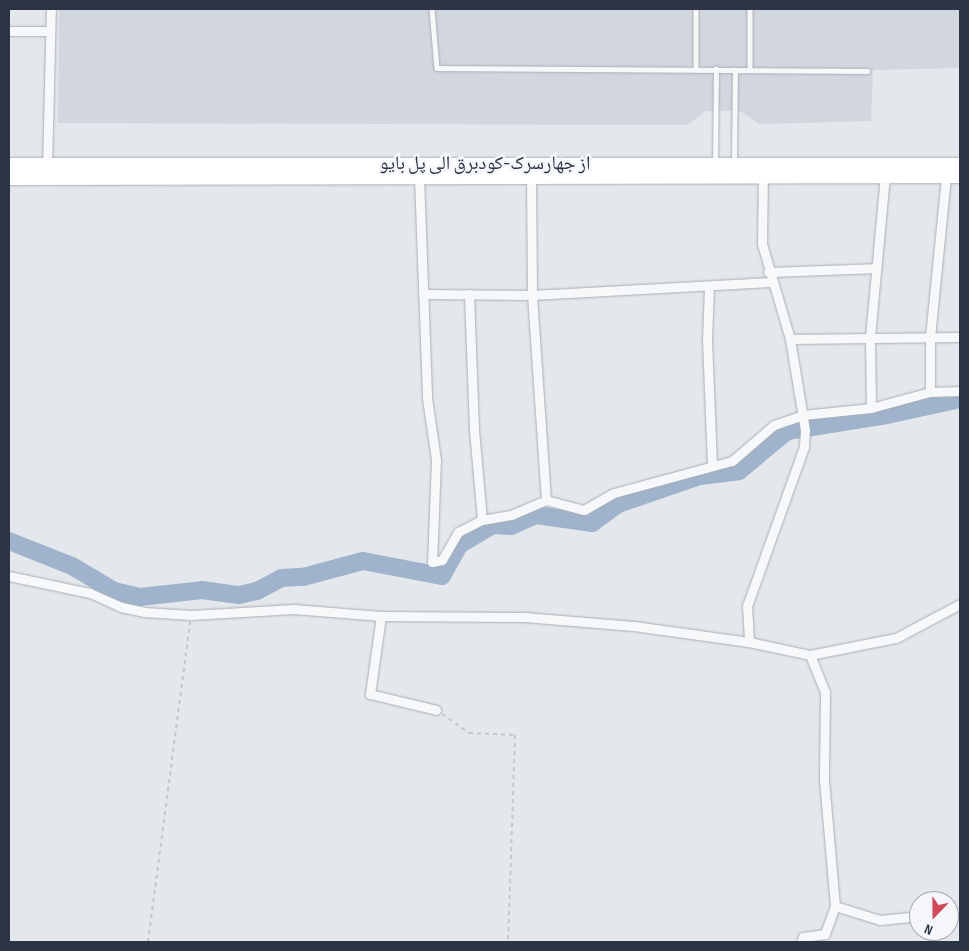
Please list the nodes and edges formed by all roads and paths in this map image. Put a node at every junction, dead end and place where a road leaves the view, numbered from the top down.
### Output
1 (51, 9) edge
2 (432, 9) edge
3 (696, 9) edge
4 (750, 9) edge
5 (9, 31) edge
6 (50, 31) junction
7 (696, 69) junction
8 (716, 69) junction
9 (735, 70) junction
10 (750, 70) junction
11 (867, 71) dead end
12 (9, 165) edge
13 (960, 165) edge
14 (715, 169) junction
15 (734, 169) junction
16 (47, 171) junction
17 (531, 176) junction
18 (763, 176) junction
19 (885, 176) junction
20 (953, 176) edge
21 (419, 177) junction
22 (9, 178) edge
23 (874, 268) junction
24 (768, 272) junction
25 (770, 282) junction
26 (709, 287) junction
27 (423, 294) junction
28 (469, 294) junction
29 (532, 294) junction
30 (870, 337) junction
31 (930, 337) junction
32 (960, 337) edge
33 (790, 339) junction
34 (960, 391) edge
35 (930, 392) junction
36 (871, 408) junction
37 (804, 422) junction
38 (712, 466) junction
39 (546, 500) junction
40 (482, 520) junction
41 (9, 576) edge
42 (960, 604) edge
43 (191, 615) junction
44 (381, 616) junction
45 (749, 642) junction
46 (810, 655) junction
47 (436, 710) joint
48 (836, 906) junction
49 (909, 917) edge
50 (148, 942) edge
51 (508, 942) edge
52 (801, 942) edge

1 - 6 street
2 - 7 lane
3 - 7 lane
4 - 10 lane
5 - 6 street
6 - 16 street
7 - 8 lane
8 - 9 lane
8 - 14 lane
9 - 10 lane
9 - 15 lane
10 - 11 lane
12 - 16 street, از جهارسرک-کودبرق الی پل بایو
13 - 15 street, از جهارسرک-کودبرق الی پل بایو
14 - 15 street, از جهارسرک-کودبرق الی پل بایو
14 - 16 street, از جهارسرک-کودبرق الی پل بایو
14 - 17 street, از جهارسرک-کودبرق الی پل بایو
15 - 18 street, از جهارسرک-کودبرق الی پل بایو
16 - 21 street, از جهارسرک-کودبرق الی پل بایو
16 - 22 street, از جهارسرک-کودبرق الی پل بایو
17 - 21 street, از جهارسرک-کودبرق الی پل بایو
17 - 29 street
18 - 19 street, از جهارسرک-کودبرق الی پل بایو
18 - 24 street
19 - 20 street, از جهارسرک-کودبرق الی پل بایو
19 - 23 street
20 - 31 street
21 - 27 street
23 - 24 street
23 - 30 street
24 - 25 street
25 - 26 street
25 - 33 street
26 - 29 street
26 - 38 street
27 - 28 street
27 - 40 street
28 - 29 street
28 - 40 street
29 - 39 street
30 - 31 street
30 - 33 street
30 - 36 street
31 - 32 street
31 - 35 street
33 - 37 street
34 - 35 street
35 - 36 street
36 - 37 street
37 - 38 street
37 - 45 street
38 - 39 street
39 - 40 street
41 - 43 street
42 - 46 street
43 - 44 street
43 - 50 path
44 - 45 street
44 - 47 street
45 - 46 street
46 - 48 street
47 - 51 path
48 - 49 street
48 - 52 street

